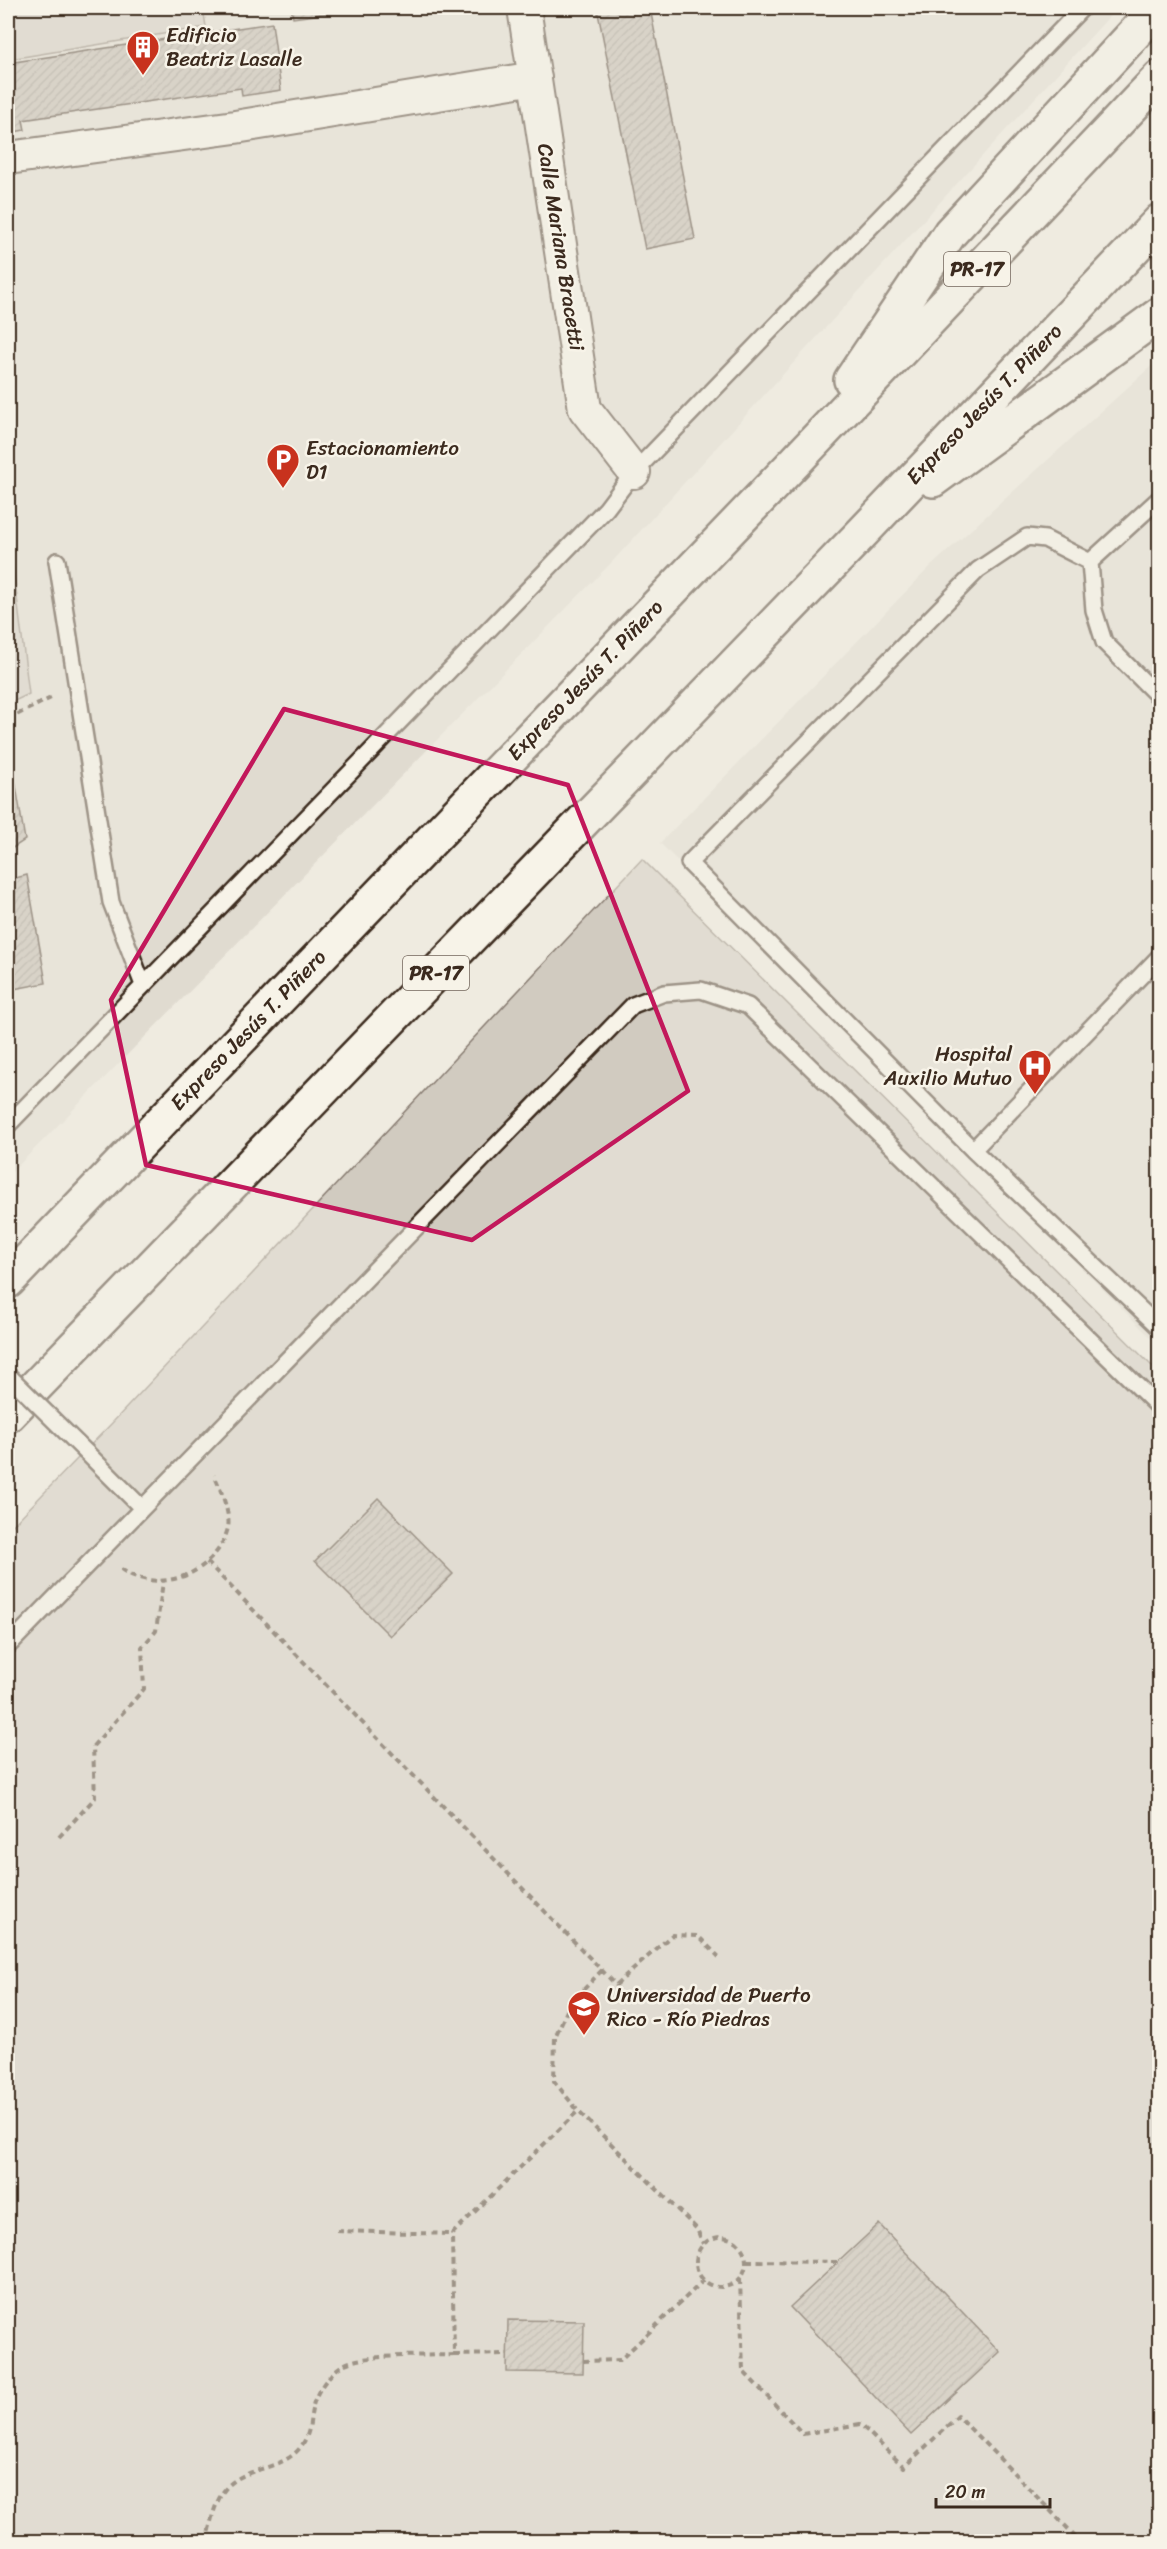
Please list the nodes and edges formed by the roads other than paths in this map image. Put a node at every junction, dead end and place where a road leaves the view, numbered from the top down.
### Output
1 (524, 8) edge
2 (1082, 8) edge
3 (1158, 8) edge
4 (1160, 76) edge
5 (535, 78) junction
6 (8, 158) edge
7 (1160, 221) edge
8 (1160, 314) edge
9 (795, 462) junction
10 (634, 472) junction
11 (1160, 498) edge
12 (864, 531) junction
13 (57, 561) dead end
14 (1090, 562) junction
15 (1160, 698) edge
16 (1160, 956) edge
17 (143, 985) junction
18 (8, 1125) edge
19 (973, 1150) junction
20 (8, 1281) edge
21 (1160, 1328) edge
22 (8, 1375) edge
23 (1160, 1408) edge
24 (8, 1415) edge
25 (142, 1508) junction
26 (8, 1646) edge

1 - 5 street, Calle Mariana Bracetti
2 - 10 lane
3 - 9 highway
4 - 9 highway, Expreso Jesús T. Piñero / PR-17
5 - 6 street
5 - 10 street, Calle Mariana Bracetti
7 - 12 highway, Expreso Jesús T. Piñero / PR-17
8 - 12 highway
9 - 20 highway, Expreso Jesús T. Piñero / PR-17
10 - 17 lane
11 - 14 lane
12 - 24 highway, Expreso Jesús T. Piñero / PR-17
13 - 17 lane
14 - 15 lane
14 - 19 lane
16 - 19 lane
17 - 18 lane
19 - 21 lane
22 - 25 lane, bridge
23 - 25 lane
25 - 26 lane

